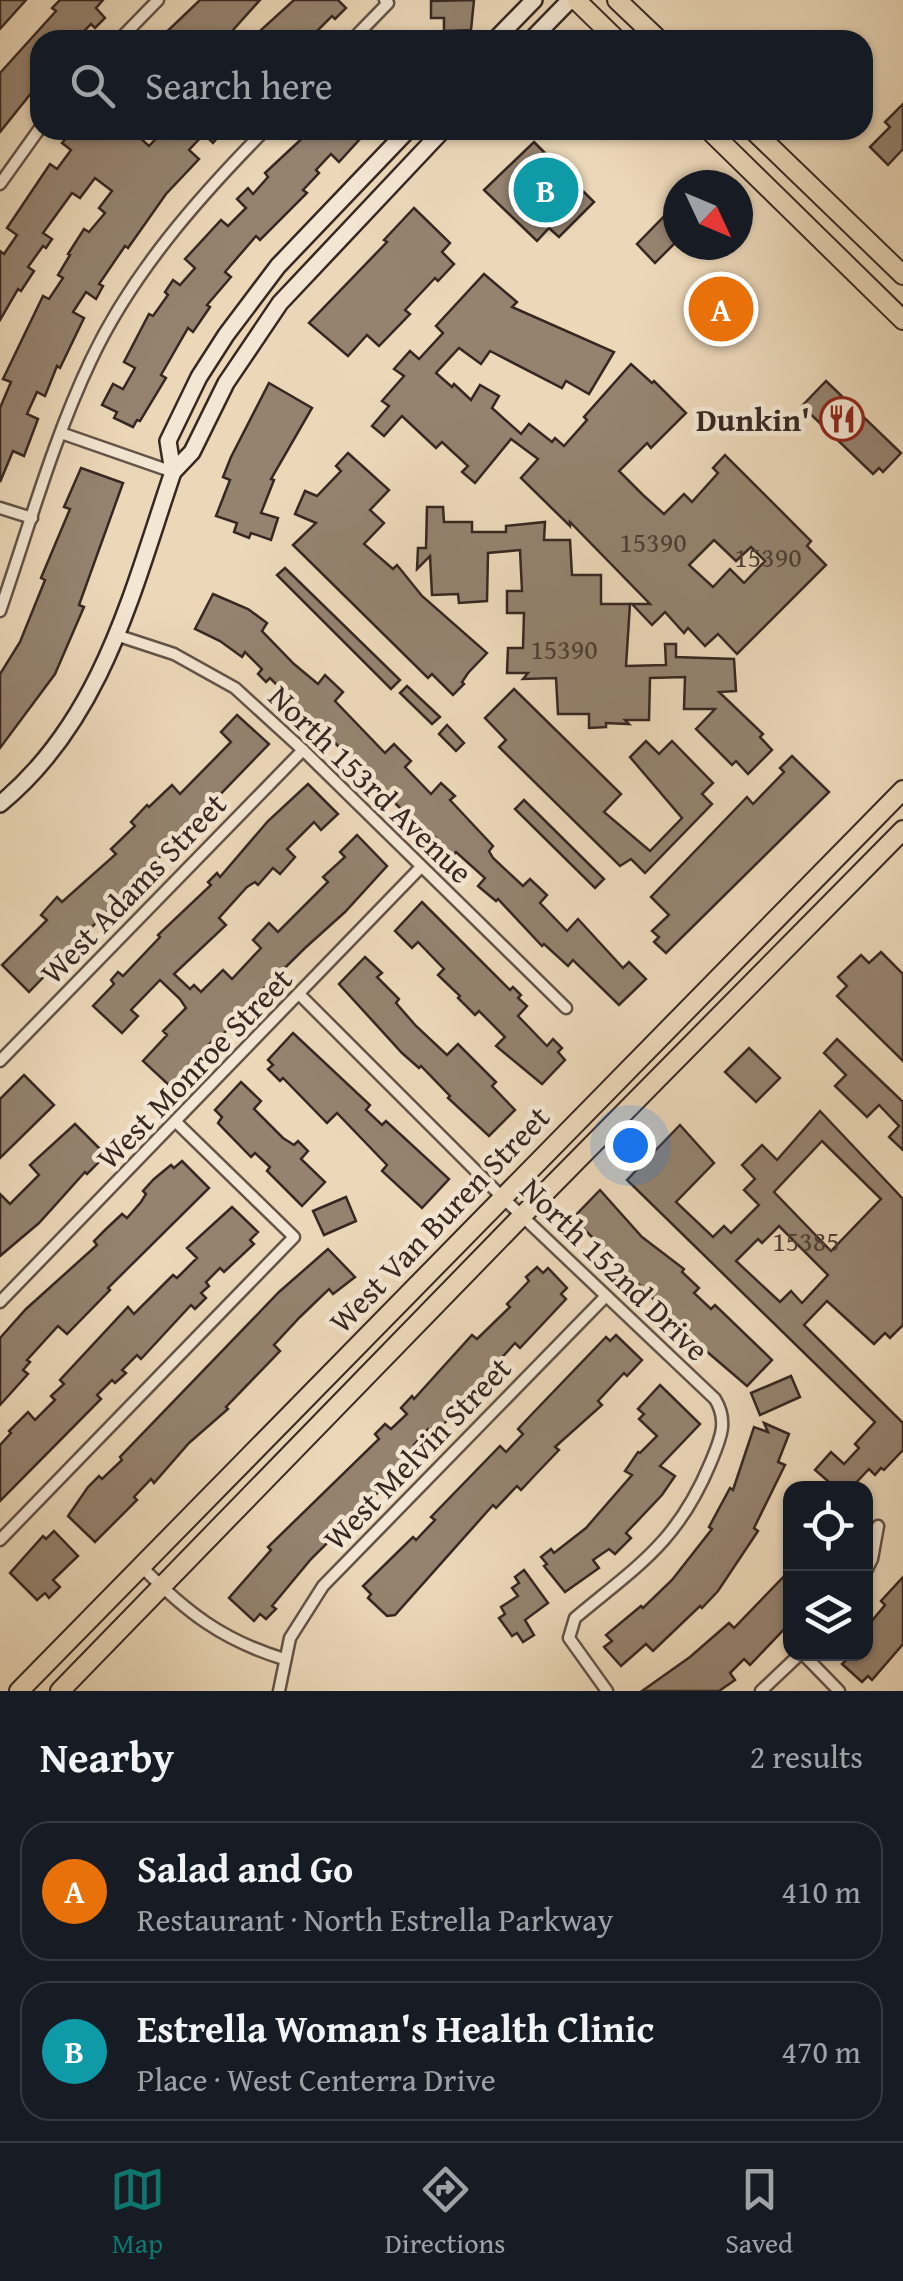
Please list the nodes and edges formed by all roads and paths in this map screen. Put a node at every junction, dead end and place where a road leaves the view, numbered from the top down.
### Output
1 (158, 0) edge
2 (534, 0) edge
3 (573, 0) edge
4 (617, 0) edge
5 (387, 2) edge
6 (129, 30) edge
7 (361, 30) edge
8 (505, 30) edge
9 (542, 30) edge
10 (606, 30) edge
11 (649, 30) edge
12 (31, 140) edge
13 (254, 140) edge
14 (398, 140) edge
15 (433, 140) edge
16 (719, 140) edge
17 (762, 140) edge
18 (0, 184) edge
19 (881, 255) junction
20 (903, 275) edge
21 (860, 277) junction
22 (244, 309) junction
23 (903, 320) edge
24 (264, 324) junction
25 (61, 433) junction
26 (173, 472) junction
27 (0, 508) edge
28 (32, 518) junction
29 (0, 610) edge
30 (116, 635) junction
31 (302, 750) junction
32 (903, 790) edge
33 (0, 804) edge
34 (877, 815) junction
35 (901, 832) edge
36 (421, 867) junction
37 (300, 995) junction
38 (566, 1008) dead end
39 (0, 1061) edge
40 (176, 1122) junction
41 (502, 1197) junction
42 (522, 1216) junction
43 (606, 1296) junction
44 (0, 1302) edge
45 (878, 1526) dead end
46 (0, 1540) edge
47 (873, 1554) edge
48 (141, 1566) junction
49 (162, 1587) junction
50 (284, 1659) junction
51 (794, 1661) edge
52 (809, 1661) edge
53 (19, 1691) edge
54 (60, 1691) edge
55 (279, 1691) edge
56 (607, 1691) edge
57 (761, 1691) edge
58 (840, 1691) edge

1 - 6 street
2 - 8 street
3 - 9 street
3 - 10 main road
4 - 11 main road
5 - 7 street
12 - 18 street
13 - 25 street
14 - 22 street
15 - 24 street
16 - 21 main road
17 - 19 main road
19 - 20 main road
19 - 21 main road
21 - 23 main road
22 - 24 street
22 - 26 street
24 - 26 street
25 - 26 street
25 - 28 street
26 - 30 street
27 - 28 street
28 - 29 street
30 - 31 street, North 153rd Avenue
30 - 33 street
31 - 36 street, North 153rd Avenue
31 - 39 street, West Adams Street
32 - 34 main road, West Van Buren Street
34 - 35 main road
34 - 41 main road, West Van Buren Street
35 - 42 main road, West Van Buren Street
36 - 37 street, West Monroe Street
36 - 38 street, North 153rd Avenue
37 - 40 street, West Monroe Street
37 - 41 street, North 152nd Drive
40 - 44 street, West Monroe Street
40 - 46 street
41 - 42 street, North 152nd Drive
41 - 48 main road, West Van Buren Street
42 - 43 street, North 152nd Drive
42 - 49 main road, West Van Buren Street
43 - 50 street, West Melvin Street
43 - 56 street, North 152nd Drive
45 - 47 street
48 - 49 street
48 - 53 main road, West Van Buren Street
49 - 50 street
49 - 54 main road, West Van Buren Street
50 - 55 street, West Melvin Street
51 - 57 street
52 - 58 street

